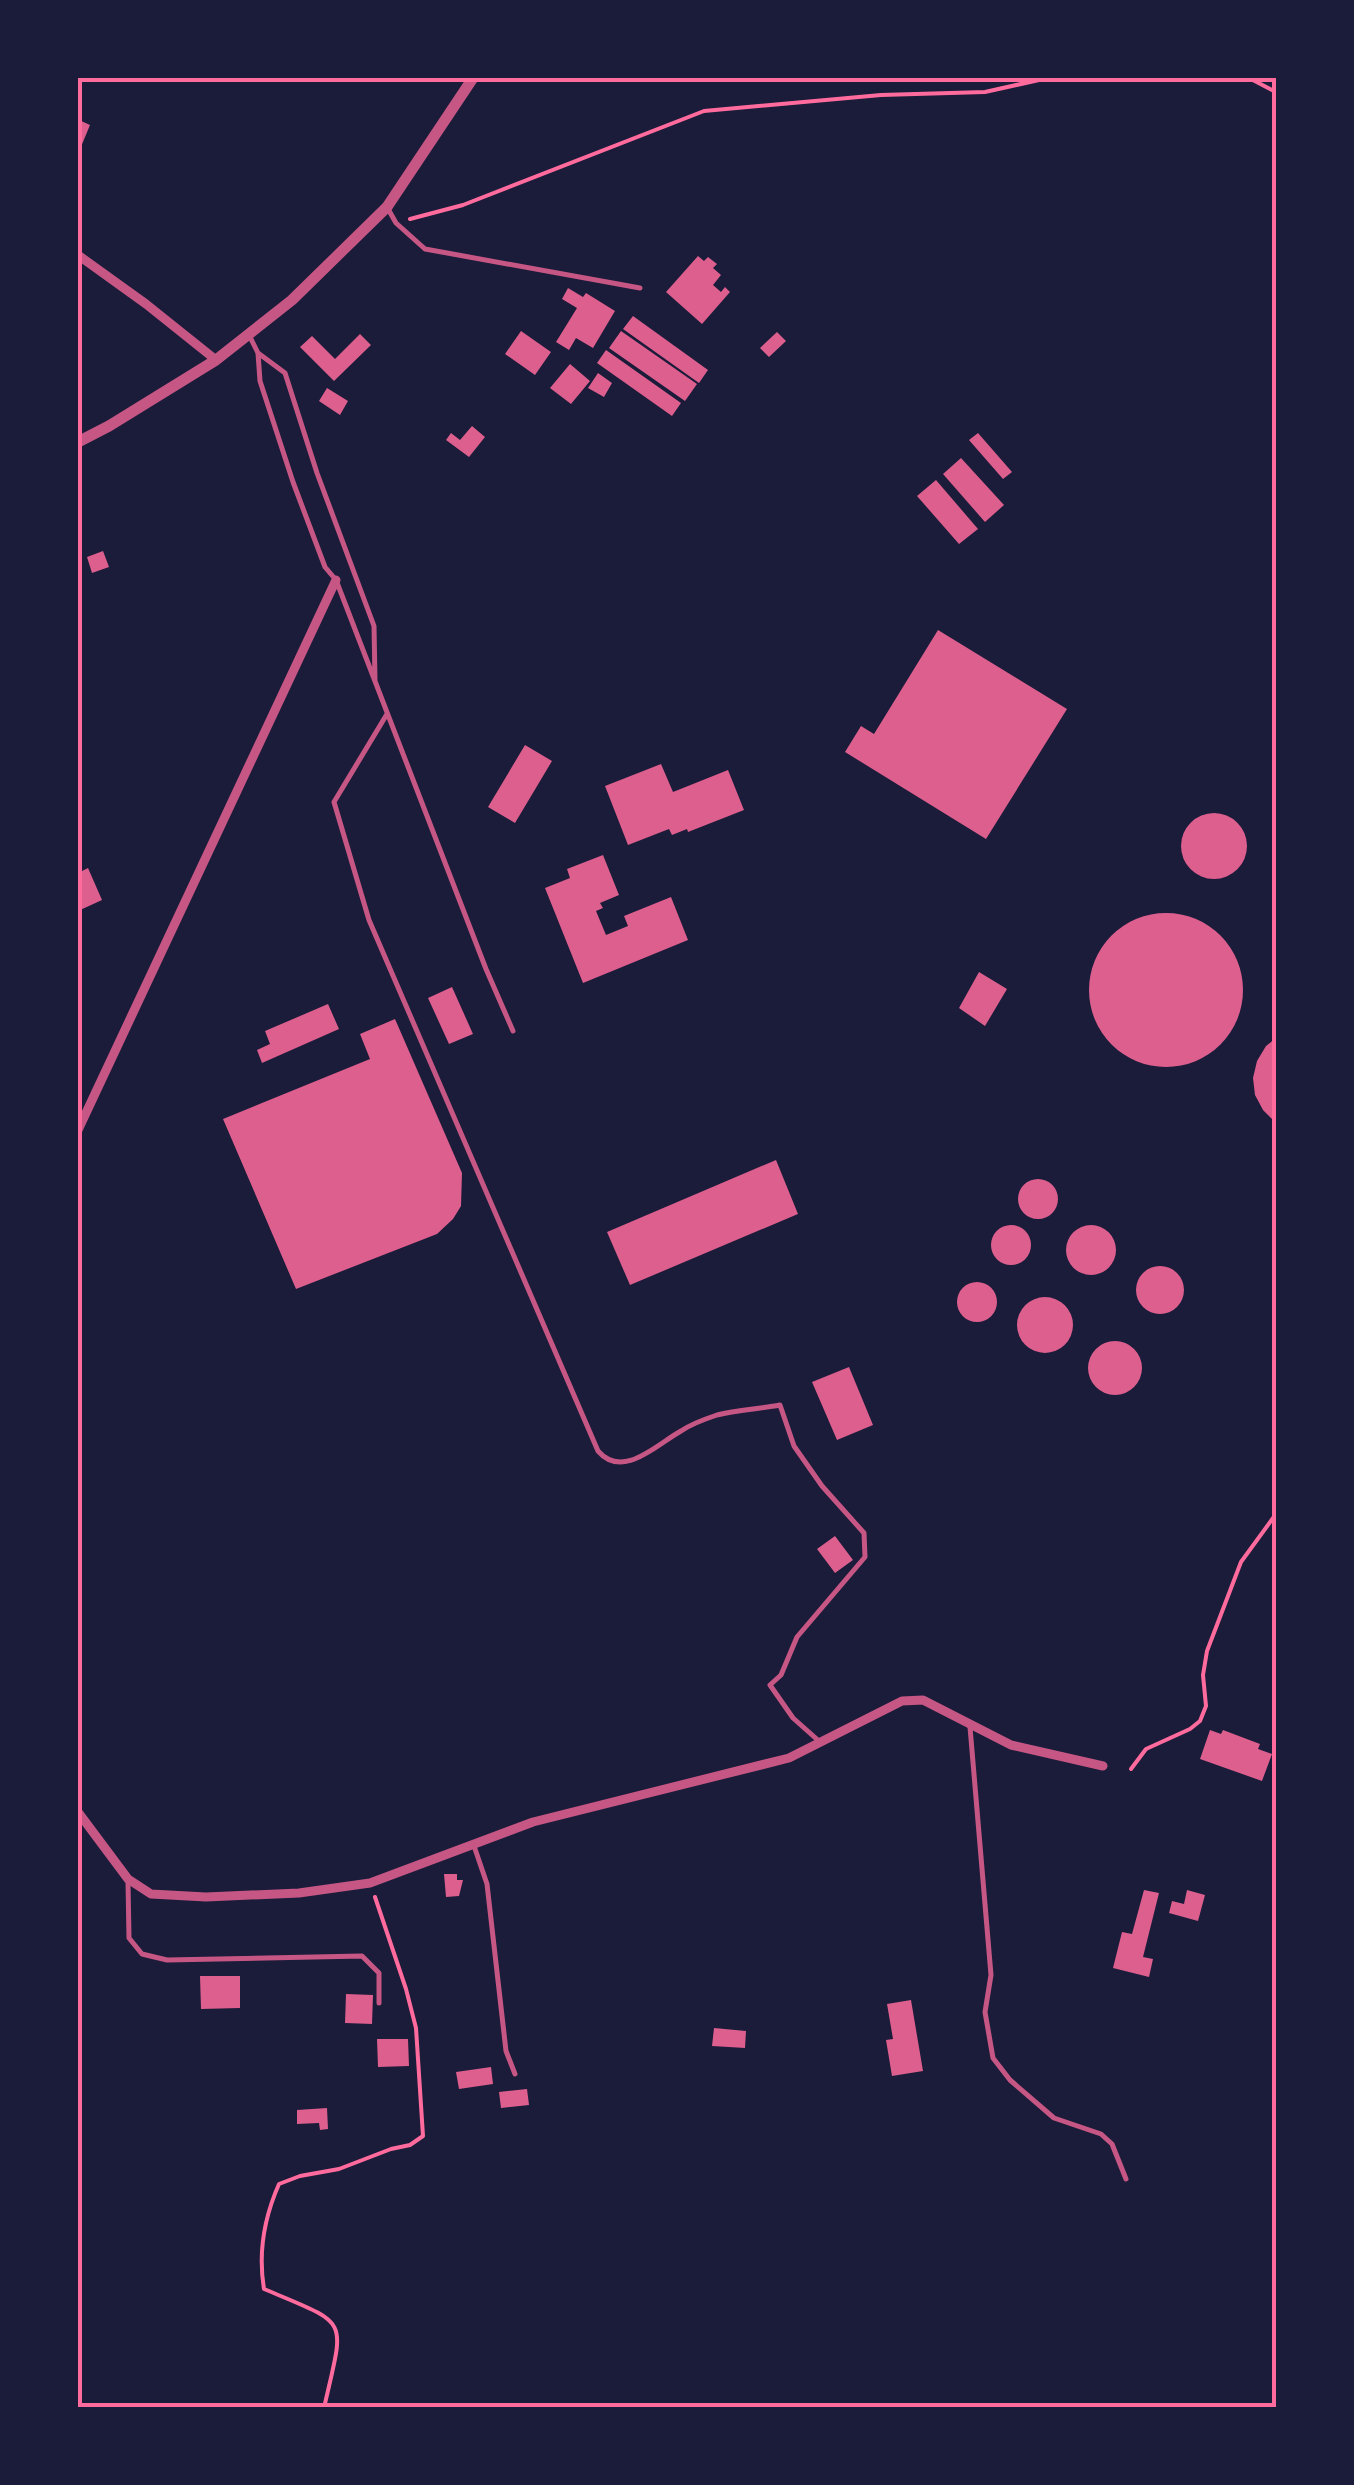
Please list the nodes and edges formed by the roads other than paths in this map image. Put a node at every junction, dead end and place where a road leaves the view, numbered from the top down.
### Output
1 (473, 78) edge
2 (387, 207) junction
3 (78, 255) edge
4 (640, 288) dead end
5 (249, 335) junction
6 (258, 353) junction
7 (216, 360) junction
8 (78, 442) edge
9 (336, 580) junction
10 (376, 684) junction
11 (386, 714) junction
12 (513, 1031) dead end
13 (78, 1130) edge
14 (970, 1727) junction
15 (820, 1742) junction
16 (1103, 1766) dead end
17 (78, 1812) edge
18 (472, 1844) junction
19 (128, 1880) junction
20 (379, 2003) dead end
21 (515, 2074) dead end
22 (1126, 2178) dead end

1 - 2 street
2 - 4 lane
2 - 5 street
3 - 7 street
5 - 6 lane
5 - 7 street
6 - 9 lane
6 - 10 lane
7 - 8 street
9 - 10 lane
9 - 13 street
10 - 11 lane
11 - 12 lane
11 - 15 lane
14 - 15 street
14 - 16 street
14 - 22 lane
15 - 18 street
17 - 19 street
18 - 19 street
18 - 21 lane
19 - 20 lane

